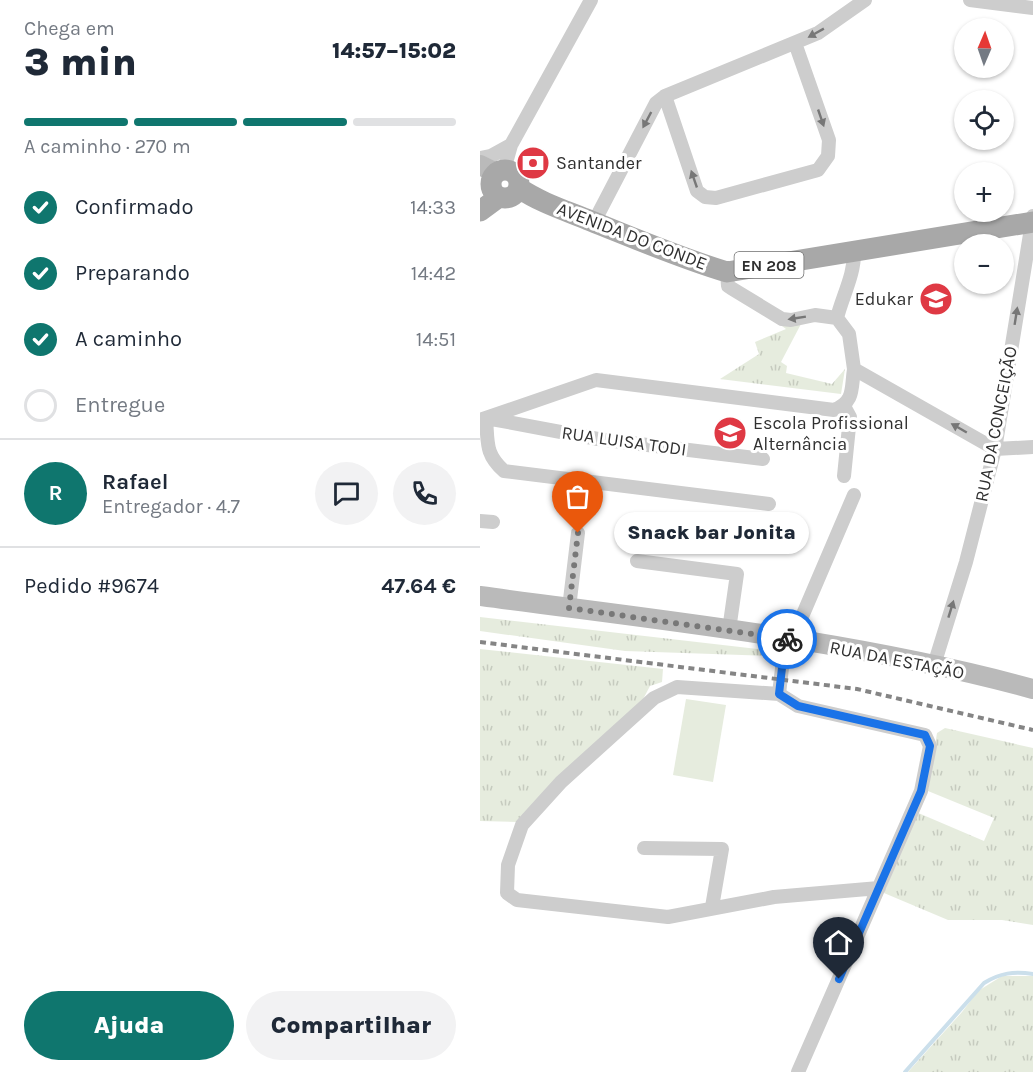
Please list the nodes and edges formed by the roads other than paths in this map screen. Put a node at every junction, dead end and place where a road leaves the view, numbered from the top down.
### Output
1 (591, 0) edge
2 (865, 0) edge
3 (970, 0) edge
4 (1033, 8) edge
5 (795, 43) junction
6 (665, 96) junction
7 (511, 144) junction
8 (480, 158) edge
9 (493, 170) edge
10 (519, 189) junction
11 (499, 197) junction
12 (480, 211) edge
13 (1033, 220) edge
14 (594, 222) junction
15 (854, 251) junction
16 (727, 272) junction
17 (837, 318) junction
18 (854, 369) junction
19 (844, 406) junction
20 (483, 419) edge
21 (1033, 447) edge
22 (995, 449) junction
23 (763, 459) dead end
24 (844, 476) dead end
25 (854, 495) dead end
26 (768, 504) dead end
27 (578, 533) dead end
28 (637, 561) dead end
29 (480, 596) edge
30 (569, 608) junction
31 (729, 630) junction
32 (792, 640) junction
33 (934, 665) junction
34 (1031, 689) edge
35 (779, 694) junction
36 (644, 848) dead end
37 (879, 888) junction
38 (712, 907) junction
39 (798, 1072) edge

1 - 7 street
2 -> 5 street
3 - 4 street
5 - 6 street
5 -> 6 street
6 -> 14 street
7 - 8 street
7 - 9 street
9 - 10 main road
9 - 11 main road
10 - 11 main road
10 - 14 main road, AVENIDA DO CONDE / EN 208
11 - 12 main road
13 - 15 main road, AVENIDA DO CONDE / EN 208
22 -> 13 street, RUA DA CONCEIÇÃO
14 - 16 main road, AVENIDA DO CONDE / EN 208
15 - 16 main road, AVENIDA DO CONDE / EN 208
15 - 17 street
17 -> 16 street
17 - 18 street
18 - 19 street
22 -> 18 street
19 - 20 street
19 - 24 street
20 - 23 street, RUA LUISA TODI
20 - 26 street
21 - 22 street
33 -> 22 street, RUA DA CONCEIÇÃO
25 - 32 street
27 - 30 street
28 - 31 street
29 - 30 street, RUA DA ESTAÇÃO
30 - 31 street, RUA DA ESTAÇÃO
31 - 32 street, RUA DA ESTAÇÃO
32 - 33 street, RUA DA ESTAÇÃO
32 - 35 street
33 - 34 street, RUA DA ESTAÇÃO
35 - 37 street
35 - 38 street
36 - 38 street
37 - 38 street
37 - 39 street

